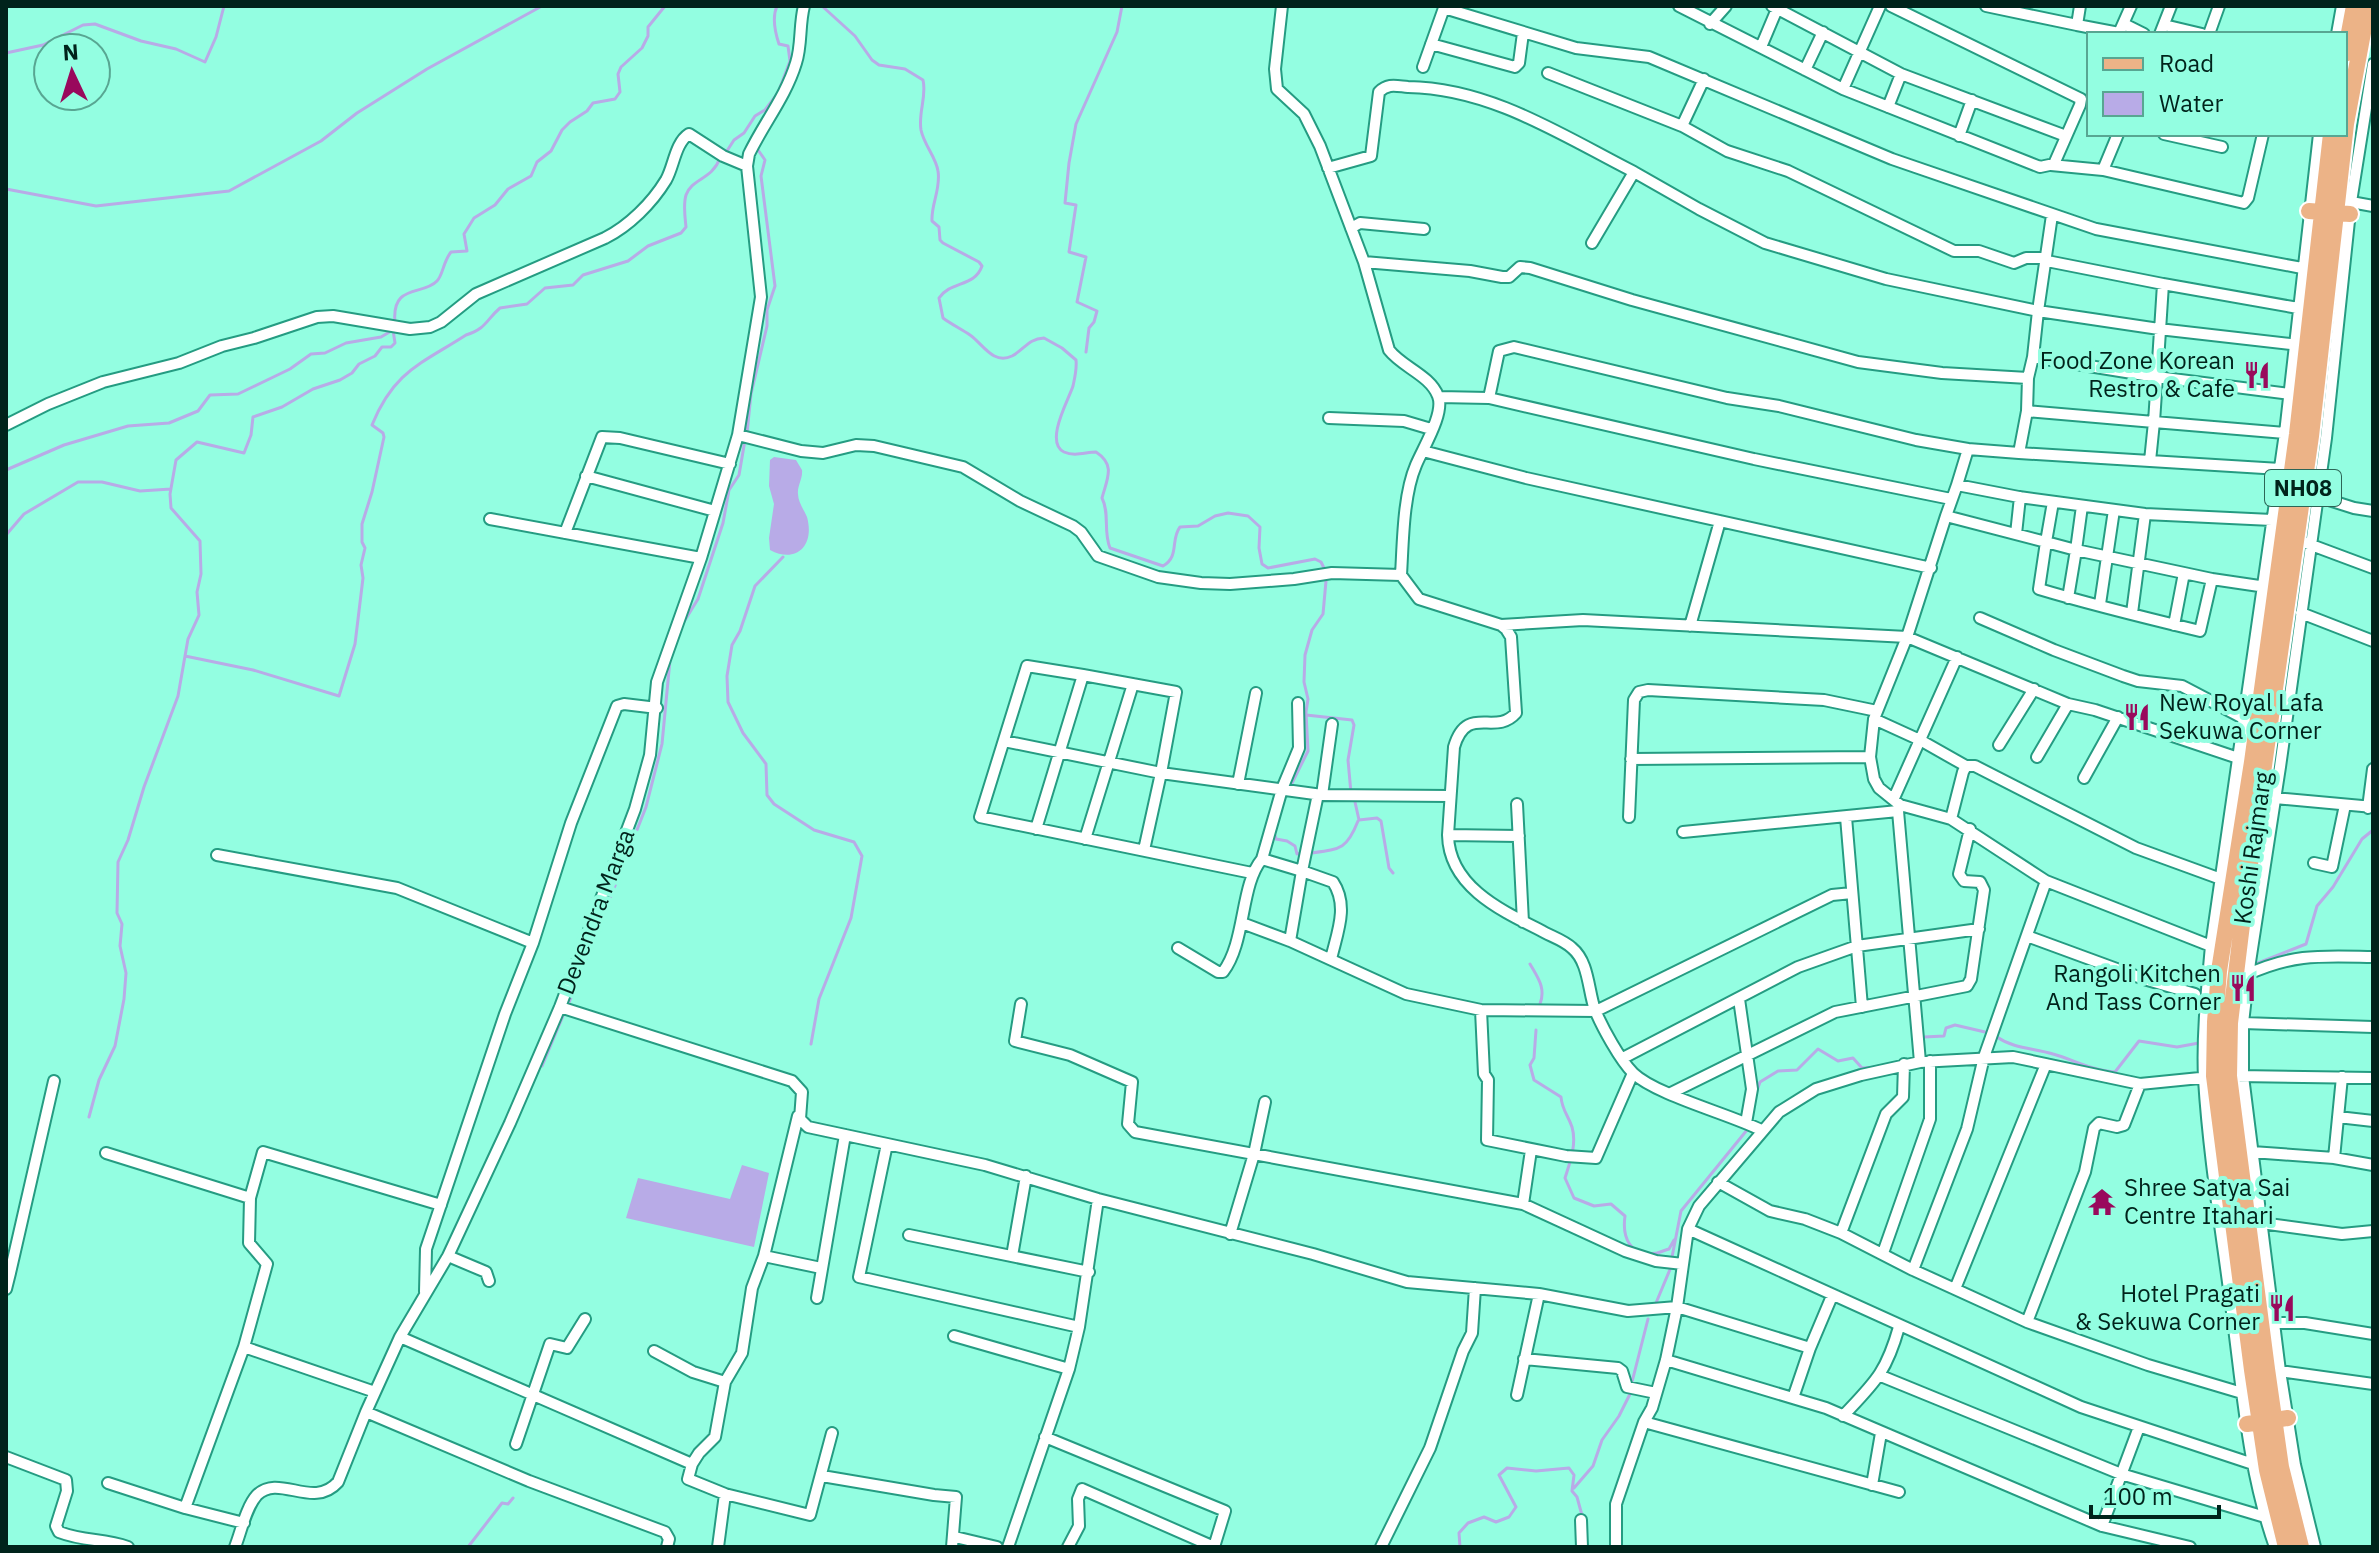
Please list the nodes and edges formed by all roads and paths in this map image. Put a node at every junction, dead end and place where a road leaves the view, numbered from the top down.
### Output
1 (804, 6) edge
2 (1282, 6) edge
3 (1679, 6) edge
4 (1726, 6) edge
5 (1880, 6) edge
6 (1891, 6) edge
7 (1986, 6) edge
8 (2080, 6) edge
9 (2131, 6) edge
10 (2171, 6) edge
11 (2219, 6) edge
12 (2342, 6) edge
13 (2354, 6) edge
14 (2368, 6) edge
15 (1443, 7) edge
16 (1774, 7) edge
17 (1710, 24) junction
18 (2124, 24) junction
19 (2077, 25) junction
20 (2162, 30) edge
21 (1823, 32) junction
22 (2114, 32) edge
23 (2120, 32) edge
24 (2140, 32) edge
25 (2182, 32) edge
26 (2210, 32) edge
27 (2337, 32) edge
28 (1523, 33) junction
29 (2347, 43) edge
30 (1431, 44) junction
31 (1761, 47) junction
32 (1859, 51) junction
33 (2373, 64) edge
34 (1423, 67) dead end
35 (1805, 70) junction
36 (1548, 73) dead end
37 (1901, 74) junction
38 (1704, 79) junction
39 (1843, 89) junction
40 (1972, 100) junction
41 (1888, 107) junction
42 (2347, 119) edge
43 (1682, 126) junction
44 (1959, 136) junction
45 (2066, 136) junction
46 (2117, 136) edge
47 (2173, 136) edge
48 (2263, 136) edge
49 (2319, 136) edge
50 (2331, 136) edge
51 (2344, 136) edge
52 (2222, 147) dead end
53 (2051, 165) junction
54 (747, 166) junction
55 (1328, 168) junction
56 (2103, 170) junction
57 (1634, 172) junction
58 (2373, 206) edge
59 (2333, 211) junction
60 (2052, 215) junction
61 (1351, 228) junction
62 (1424, 229) dead end
63 (1592, 243) dead end
64 (2046, 260) junction
65 (1364, 262) junction
66 (2302, 268) junction
67 (2163, 284) junction
68 (2298, 308) junction
69 (2038, 311) junction
70 (2159, 329) junction
71 (2307, 346) junction
72 (2033, 357) junction
73 (2157, 377) junction
74 (2028, 378) junction
75 (2290, 394) junction
76 (1439, 397) junction
77 (1489, 398) junction
78 (2027, 411) junction
79 (1329, 418) dead end
80 (2154, 422) junction
81 (6, 425) edge
82 (1431, 429) junction
83 (2285, 433) junction
84 (738, 435) junction
85 (1968, 449) junction
86 (1423, 451) junction
87 (2019, 453) junction
88 (2150, 461) junction
89 (2315, 461) junction
90 (730, 464) junction
91 (2280, 469) junction
92 (586, 476) junction
93 (1957, 485) junction
94 (2310, 495) junction
95 (2020, 497) junction
96 (1951, 499) junction
97 (2053, 502) junction
98 (2082, 506) junction
99 (2114, 510) junction
100 (715, 511) junction
101 (2373, 511) edge
102 (2145, 514) junction
103 (1946, 516) junction
104 (490, 519) dead end
105 (2272, 520) junction
106 (1720, 521) junction
107 (565, 533) junction
108 (2016, 534) junction
109 (2046, 542) junction
110 (2304, 542) junction
111 (2076, 550) junction
112 (2108, 557) junction
113 (701, 558) junction
114 (2138, 563) junction
115 (1931, 568) junction
116 (2373, 568) edge
117 (2184, 573) junction
118 (1401, 575) junction
119 (2212, 579) junction
120 (2283, 589) junction
121 (2068, 598) junction
122 (2100, 604) junction
123 (2132, 613) junction
124 (2301, 613) junction
125 (1980, 618) dead end
126 (1501, 625) junction
127 (2174, 625) junction
128 (1690, 626) junction
129 (1907, 637) junction
130 (2373, 641) edge
131 (1957, 657) junction
132 (1083, 675) junction
133 (1133, 684) junction
134 (2034, 689) junction
135 (1256, 693) dead end
136 (1298, 703) dead end
137 (2068, 704) junction
138 (657, 708) junction
139 (1876, 715) junction
140 (2118, 717) junction
141 (2245, 719) junction
142 (1332, 724) dead end
143 (1920, 740) junction
144 (1004, 741) junction
145 (1999, 745) dead end
146 (1058, 754) junction
147 (1870, 757) junction
148 (2037, 757) dead end
149 (1631, 759) junction
150 (1108, 763) junction
151 (2259, 763) junction
152 (1966, 766) junction
153 (2373, 769) edge
154 (1161, 773) junction
155 (2084, 778) dead end
156 (1238, 784) junction
157 (1282, 789) junction
158 (1320, 794) junction
159 (1450, 796) junction
160 (2275, 798) junction
161 (1517, 804) dead end
162 (1897, 805) junction
163 (2345, 805) junction
164 (2370, 807) edge
165 (1629, 817) dead end
166 (1846, 817) junction
167 (1951, 819) junction
168 (2264, 821) junction
169 (1036, 829) junction
170 (1970, 829) junction
171 (1683, 832) dead end
172 (1448, 835) junction
173 (1519, 836) junction
174 (1085, 839) junction
175 (1144, 850) junction
176 (217, 855) dead end
177 (1262, 859) junction
178 (2314, 863) dead end
179 (1302, 871) junction
180 (1252, 873) junction
181 (2221, 879) junction
182 (2046, 881) junction
183 (1852, 893) junction
184 (2221, 921) junction
185 (1523, 922) junction
186 (1242, 923) junction
187 (1979, 929) junction
188 (2027, 936) junction
189 (1909, 938) junction
190 (1290, 941) junction
191 (533, 943) junction
192 (1857, 946) junction
193 (2211, 946) junction
194 (1178, 948) dead end
195 (2373, 957) edge
196 (1331, 959) junction
197 (2227, 976) junction
198 (2195, 994) dead end
199 (1915, 996) junction
200 (1739, 999) junction
201 (1021, 1004) dead end
202 (560, 1007) junction
203 (1862, 1007) junction
204 (1481, 1010) junction
205 (1596, 1011) junction
206 (2243, 1023) junction
207 (2373, 1027) edge
208 (1748, 1053) junction
209 (1984, 1057) junction
210 (1623, 1058) junction
211 (1925, 1061) junction
212 (1904, 1064) junction
213 (2046, 1064) junction
214 (1633, 1073) junction
215 (2223, 1076) junction
216 (2342, 1077) junction
217 (2373, 1078) edge
218 (54, 1081) dead end
219 (2140, 1084) junction
220 (1671, 1093) junction
221 (1265, 1102) dead end
222 (799, 1113) junction
223 (2338, 1117) junction
224 (2373, 1121) edge
225 (1746, 1123) junction
226 (1761, 1130) junction
227 (845, 1135) junction
228 (887, 1144) junction
229 (1531, 1150) junction
230 (2252, 1152) junction
231 (106, 1153) dead end
232 (1254, 1154) junction
233 (2334, 1158) junction
234 (2373, 1165) edge
235 (1026, 1176) junction
236 (1718, 1182) junction
237 (250, 1198) junction
238 (1098, 1199) junction
239 (1523, 1204) junction
240 (441, 1205) junction
241 (2261, 1223) junction
242 (1688, 1229) junction
243 (2373, 1231) edge
244 (1841, 1233) junction
245 (1230, 1234) junction
246 (909, 1235) dead end
247 (1883, 1253) junction
248 (448, 1256) junction
249 (764, 1256) junction
250 (1012, 1256) junction
251 (1683, 1264) junction
252 (821, 1268) junction
253 (1913, 1270) junction
254 (8, 1271) edge
255 (1089, 1272) junction
256 (489, 1281) dead end
257 (1475, 1288) junction
258 (6, 1289) edge
259 (1955, 1289) junction
260 (425, 1294) junction
261 (1539, 1294) junction
262 (1832, 1296) junction
263 (817, 1298) dead end
264 (1677, 1307) junction
265 (585, 1319) dead end
266 (2027, 1322) junction
267 (2274, 1323) junction
268 (1079, 1327) junction
269 (1899, 1327) junction
270 (2373, 1334) edge
271 (954, 1336) dead end
272 (400, 1337) junction
273 (244, 1347) junction
274 (1810, 1348) junction
275 (654, 1351) dead end
276 (1524, 1359) junction
277 (1666, 1360) junction
278 (1069, 1369) junction
279 (2280, 1371) junction
280 (1881, 1376) junction
281 (725, 1382) junction
282 (2373, 1384) edge
283 (375, 1392) junction
284 (1656, 1393) junction
285 (2242, 1393) junction
286 (531, 1395) junction
287 (1517, 1395) dead end
288 (1793, 1398) junction
289 (366, 1412) junction
290 (1843, 1416) junction
291 (2267, 1421) junction
292 (1644, 1422) junction
293 (2139, 1427) junction
294 (832, 1433) dead end
295 (1881, 1433) junction
296 (1045, 1437) junction
297 (516, 1444) dead end
298 (6, 1457) edge
299 (692, 1464) junction
300 (2253, 1464) junction
301 (2121, 1474) junction
302 (822, 1476) junction
303 (108, 1483) dead end
304 (1872, 1485) junction
305 (1899, 1492) dead end
306 (725, 1494) junction
307 (185, 1508) junction
308 (2265, 1517) junction
309 (1581, 1520) dead end
310 (244, 1523) junction
311 (2102, 1526) junction
312 (954, 1542) edge
313 (96, 1544) edge
314 (128, 1547) edge
315 (235, 1547) edge
316 (667, 1547) edge
317 (718, 1547) edge
318 (997, 1547) edge
319 (1008, 1547) edge
320 (1068, 1547) edge
321 (1214, 1547) edge
322 (1381, 1547) edge
323 (1582, 1547) edge
324 (1616, 1547) edge
325 (2190, 1547) edge
326 (2275, 1547) edge
327 (2286, 1547) edge
328 (2301, 1547) edge
329 (2315, 1547) edge

1 - 54 street
2 - 55 street
3 - 17 street
4 - 17 street
5 - 32 street
6 - 45 street
7 - 19 street
8 - 19 street
9 - 18 street
10 - 20 street
11 - 26 street
12 - 27 street
13 - 29 main road
14 - 42 main road, Koshi Rajmarg / NH08
15 - 28 street
15 - 30 street
16 - 21 street
16 - 31 street
17 - 31 street
18 - 23 street
18 - 24 street
19 - 22 street
20 - 25 street
21 - 32 street
21 - 35 street
28 - 30 street
28 - 38 street
30 - 34 street
31 - 35 street
32 - 37 street
32 - 39 street
33 - 59 street
35 - 39 street
36 - 43 street
37 - 40 street
37 - 41 street
38 - 43 street
38 - 60 street
39 - 41 street
40 - 44 street
40 - 45 street
41 - 44 street
43 - 64 street
44 - 53 street
45 - 53 street
46 - 56 street
47 - 52 street
48 - 56 street
49 - 59 street
50 - 59 main road, Koshi Rajmarg / NH08
51 - 59 main road, Koshi Rajmarg / NH08
53 - 56 street
54 - 81 street
54 - 84 street, Devendra Marga
55 - 57 street
55 - 61 street
57 - 63 street
57 - 69 street
58 - 59 street
59 - 66 street
59 - 71 main road, Koshi Rajmarg / NH08
59 - 89 street
60 - 64 street
60 - 66 street
61 - 62 street
61 - 65 street
64 - 67 street
64 - 69 street
65 - 74 street
65 - 76 street
66 - 68 street
67 - 68 street
67 - 70 street
68 - 71 street
69 - 70 street
69 - 72 street
70 - 71 street
70 - 73 street
71 - 75 street
71 - 89 main road, Koshi Rajmarg / NH08
71 - 120 main road, Koshi Rajmarg / NH08
72 - 73 street
72 - 74 street
73 - 75 street
73 - 80 street
74 - 78 street
75 - 83 street
76 - 77 street
76 - 82 street
77 - 85 street
77 - 96 street
78 - 80 street
78 - 87 street
79 - 82 street
80 - 83 street
80 - 88 street
82 - 86 street
83 - 91 street
84 - 90 street, Devendra Marga
84 - 118 street
85 - 87 street
85 - 93 street
86 - 106 street
86 - 118 street
87 - 88 street
88 - 91 street
89 - 94 main road, Koshi Rajmarg / NH08
90 - 92 street
90 - 100 street, Devendra Marga
91 - 105 street
92 - 100 street
92 - 107 street
93 - 95 street
93 - 96 street
94 - 101 street
94 - 110 main road, Koshi Rajmarg / NH08
95 - 97 street
95 - 108 street
96 - 103 street
97 - 98 street
97 - 109 street
98 - 99 street
98 - 111 street
99 - 102 street
99 - 112 street
100 - 113 street, Devendra Marga
102 - 105 street
102 - 114 street
103 - 108 street
103 - 115 street
104 - 107 street
105 - 120 street
106 - 115 street
106 - 128 street
107 - 113 street
108 - 109 street
109 - 111 street
109 - 121 street
110 - 116 street
110 - 120 main road, Koshi Rajmarg / NH08
111 - 112 street
111 - 121 street
112 - 114 street
112 - 122 street
113 - 138 street, Devendra Marga
114 - 117 street
114 - 123 street
115 - 129 street
117 - 119 street
117 - 127 street
118 - 126 street
119 - 120 street
119 - 127 street
120 - 124 street
120 - 141 street
120 - 151 main road, Koshi Rajmarg / NH08
121 - 122 street
122 - 123 street
123 - 127 street
124 - 130 street
124 - 151 street
125 - 141 street
126 - 128 street
126 - 159 street
128 - 129 street
129 - 131 street
129 - 139 street
131 - 134 street
131 - 143 street
132 - 133 street
132 - 144 street
132 - 146 street
133 - 150 street
133 - 154 street
134 - 137 street
134 - 145 street
135 - 156 street
136 - 157 street
137 - 140 street
137 - 148 street
138 - 191 street
138 - 202 street, Devendra Marga
139 - 143 street
139 - 147 street
139 - 149 street
140 - 151 street
140 - 155 street
141 - 151 street
142 - 158 street
143 - 152 street
143 - 162 street
144 - 146 street
144 - 169 street
146 - 150 street
146 - 169 street
147 - 149 street
147 - 162 street
149 - 165 street
150 - 154 street
150 - 174 street
151 - 160 street
151 - 168 main road, Koshi Rajmarg / NH08
151 - 181 street
151 - 184 main road, Koshi Rajmarg / NH08
152 - 167 street
152 - 181 street
153 - 164 street
154 - 156 street
154 - 175 street
156 - 157 street
157 - 158 street
157 - 177 street
158 - 159 street
158 - 179 street
159 - 172 street
160 - 163 street
160 - 168 street
161 - 173 street
162 - 166 street
162 - 167 street
162 - 189 street
163 - 164 street
163 - 178 street
166 - 171 street
166 - 183 street
167 - 170 street
168 - 197 main road, Koshi Rajmarg / NH08
169 - 174 street
170 - 182 street
170 - 187 street
172 - 173 street
172 - 185 street
173 - 185 street
174 - 175 street
175 - 180 street
176 - 191 street
177 - 179 street
177 - 180 street
179 - 190 street
179 - 196 street
180 - 186 street
181 - 184 street
182 - 188 street
182 - 193 street
183 - 192 street
183 - 205 street
184 - 193 street
184 - 197 main road, Koshi Rajmarg / NH08
185 - 205 street
186 - 190 street
186 - 194 street
187 - 189 street
187 - 199 street
188 - 198 street
188 - 209 street
189 - 192 street
189 - 199 street
190 - 196 street
191 - 240 street
192 - 200 street
192 - 203 street
193 - 197 street
195 - 197 street
196 - 204 street
197 - 206 street
197 - 215 main road, Koshi Rajmarg / NH08
199 - 203 street
199 - 211 street
200 - 208 street
200 - 210 street
201 - 232 street
202 - 222 street
202 - 248 street, Devendra Marga
203 - 208 street
204 - 205 street
204 - 229 street
205 - 210 street
206 - 207 street
206 - 215 street
208 - 220 street
208 - 225 street
209 - 211 street
209 - 213 street
209 - 253 street
210 - 214 street
211 - 212 street
211 - 247 street
212 - 226 street
212 - 244 street
213 - 219 street
213 - 259 street
214 - 220 street
214 - 229 street
215 - 216 street
215 - 219 street
215 - 230 street
215 - 285 street
215 - 291 main road, Koshi Rajmarg / NH08
216 - 217 street
216 - 223 street
218 - 254 street
219 - 266 street
220 - 225 street
221 - 232 street
222 - 227 street
222 - 249 street
223 - 224 street
223 - 233 street
225 - 226 street
226 - 236 street
227 - 228 street
227 - 252 street
228 - 235 street
228 - 268 street
229 - 239 street
230 - 233 street
230 - 241 street
231 - 237 street
232 - 239 street
232 - 245 street
233 - 234 street
235 - 238 street
235 - 250 street
236 - 242 street
236 - 244 street
237 - 240 street
237 - 273 street
238 - 245 street
238 - 255 street
239 - 251 street
240 - 260 street
241 - 243 street
241 - 267 street
242 - 251 street
242 - 262 street
244 - 247 street
245 - 257 street
246 - 250 street
247 - 253 street
248 - 256 street
248 - 260 street, Devendra Marga
249 - 252 street
249 - 281 street
250 - 255 street
251 - 264 street
252 - 263 street
253 - 259 street
254 - 258 street
255 - 268 street
257 - 261 street
257 - 322 street
259 - 266 street
260 - 272 street, Devendra Marga
261 - 264 street
261 - 276 street
262 - 269 street
262 - 274 street
264 - 274 street
264 - 277 street
265 - 286 street
266 - 285 street
267 - 270 street
267 - 279 street
268 - 278 street
269 - 280 street
269 - 293 street
271 - 278 street
272 - 283 street, Devendra Marga
272 - 286 street
273 - 283 street
273 - 307 street
274 - 288 street
275 - 281 street
276 - 284 street
276 - 287 street
277 - 284 street
277 - 288 street
278 - 296 street
279 - 282 street
279 - 291 street
280 - 290 street
280 - 301 street
281 - 299 street
283 - 289 street, Devendra Marga
284 - 292 street
285 - 291 street
286 - 297 street
286 - 299 street
288 - 290 street
289 - 310 street, Devendra Marga
289 - 316 street
290 - 295 street
291 - 300 street
291 - 327 main road, Koshi Rajmarg / NH08
291 - 328 main road, Koshi Rajmarg / NH08
291 - 329 street
292 - 304 street
292 - 324 street
293 - 300 street
293 - 301 street
294 - 302 street
295 - 304 street
295 - 311 street
296 - 319 street
296 - 321 street
298 - 313 street
299 - 306 street
300 - 308 street
301 - 308 street
301 - 311 street
302 - 306 street
302 - 312 street
303 - 307 street
304 - 305 street
306 - 317 street
307 - 310 street
308 - 326 street
309 - 323 street
310 - 315 street, Devendra Marga
311 - 325 street
312 - 318 street
313 - 314 street
320 - 321 street

